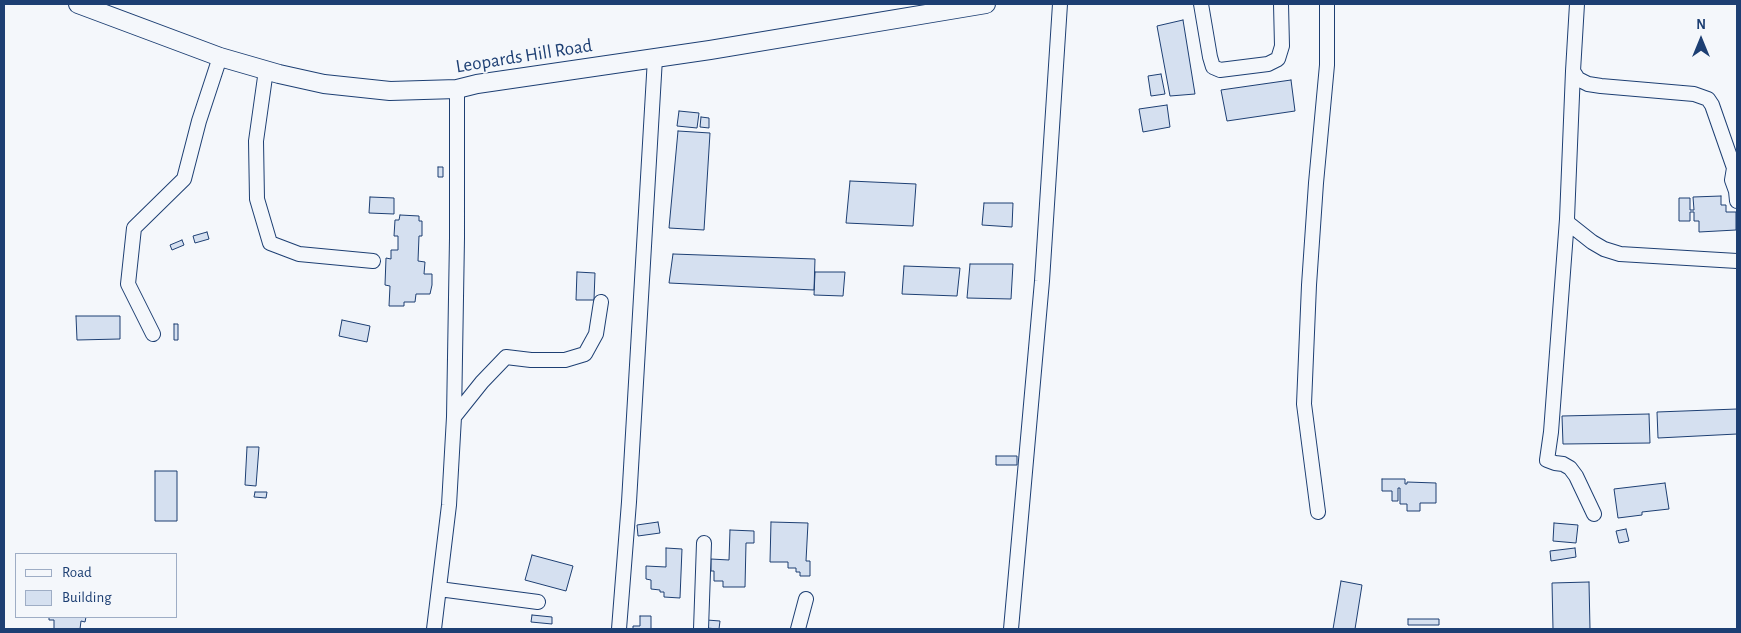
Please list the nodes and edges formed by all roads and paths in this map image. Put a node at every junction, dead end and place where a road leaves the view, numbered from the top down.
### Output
1 (78, 4) edge
2 (986, 4) edge
3 (1060, 4) edge
4 (1201, 4) edge
5 (1281, 4) edge
6 (1326, 4) edge
7 (1577, 4) edge
8 (220, 57) junction
9 (655, 58) junction
10 (266, 70) junction
11 (1572, 71) junction
12 (457, 89) junction
13 (1737, 201) edge
14 (1567, 219) junction
15 (373, 261) dead end
16 (1737, 261) edge
17 (601, 302) dead end
18 (153, 334) dead end
19 (454, 417) junction
20 (1318, 512) dead end
21 (1594, 514) dead end
22 (704, 543) dead end
23 (439, 589) junction
24 (806, 599) dead end
25 (538, 602) dead end
26 (434, 629) edge
27 (619, 629) edge
28 (701, 629) edge
29 (798, 629) edge
30 (1011, 629) edge

1 - 8 main road, Leopards Hill Road
2 - 9 main road, Leopards Hill Road
3 - 30 street
4 - 5 street
6 - 20 street
7 - 11 street
8 - 10 main road, Leopards Hill Road
8 - 18 street
9 - 12 main road, Leopards Hill Road
9 - 27 street
10 - 12 main road, Leopards Hill Road
10 - 15 street
11 - 13 street
11 - 14 street
12 - 19 street
14 - 16 street
14 - 21 street
17 - 19 street
19 - 23 street
22 - 28 street
23 - 25 street
23 - 26 street
24 - 29 street

